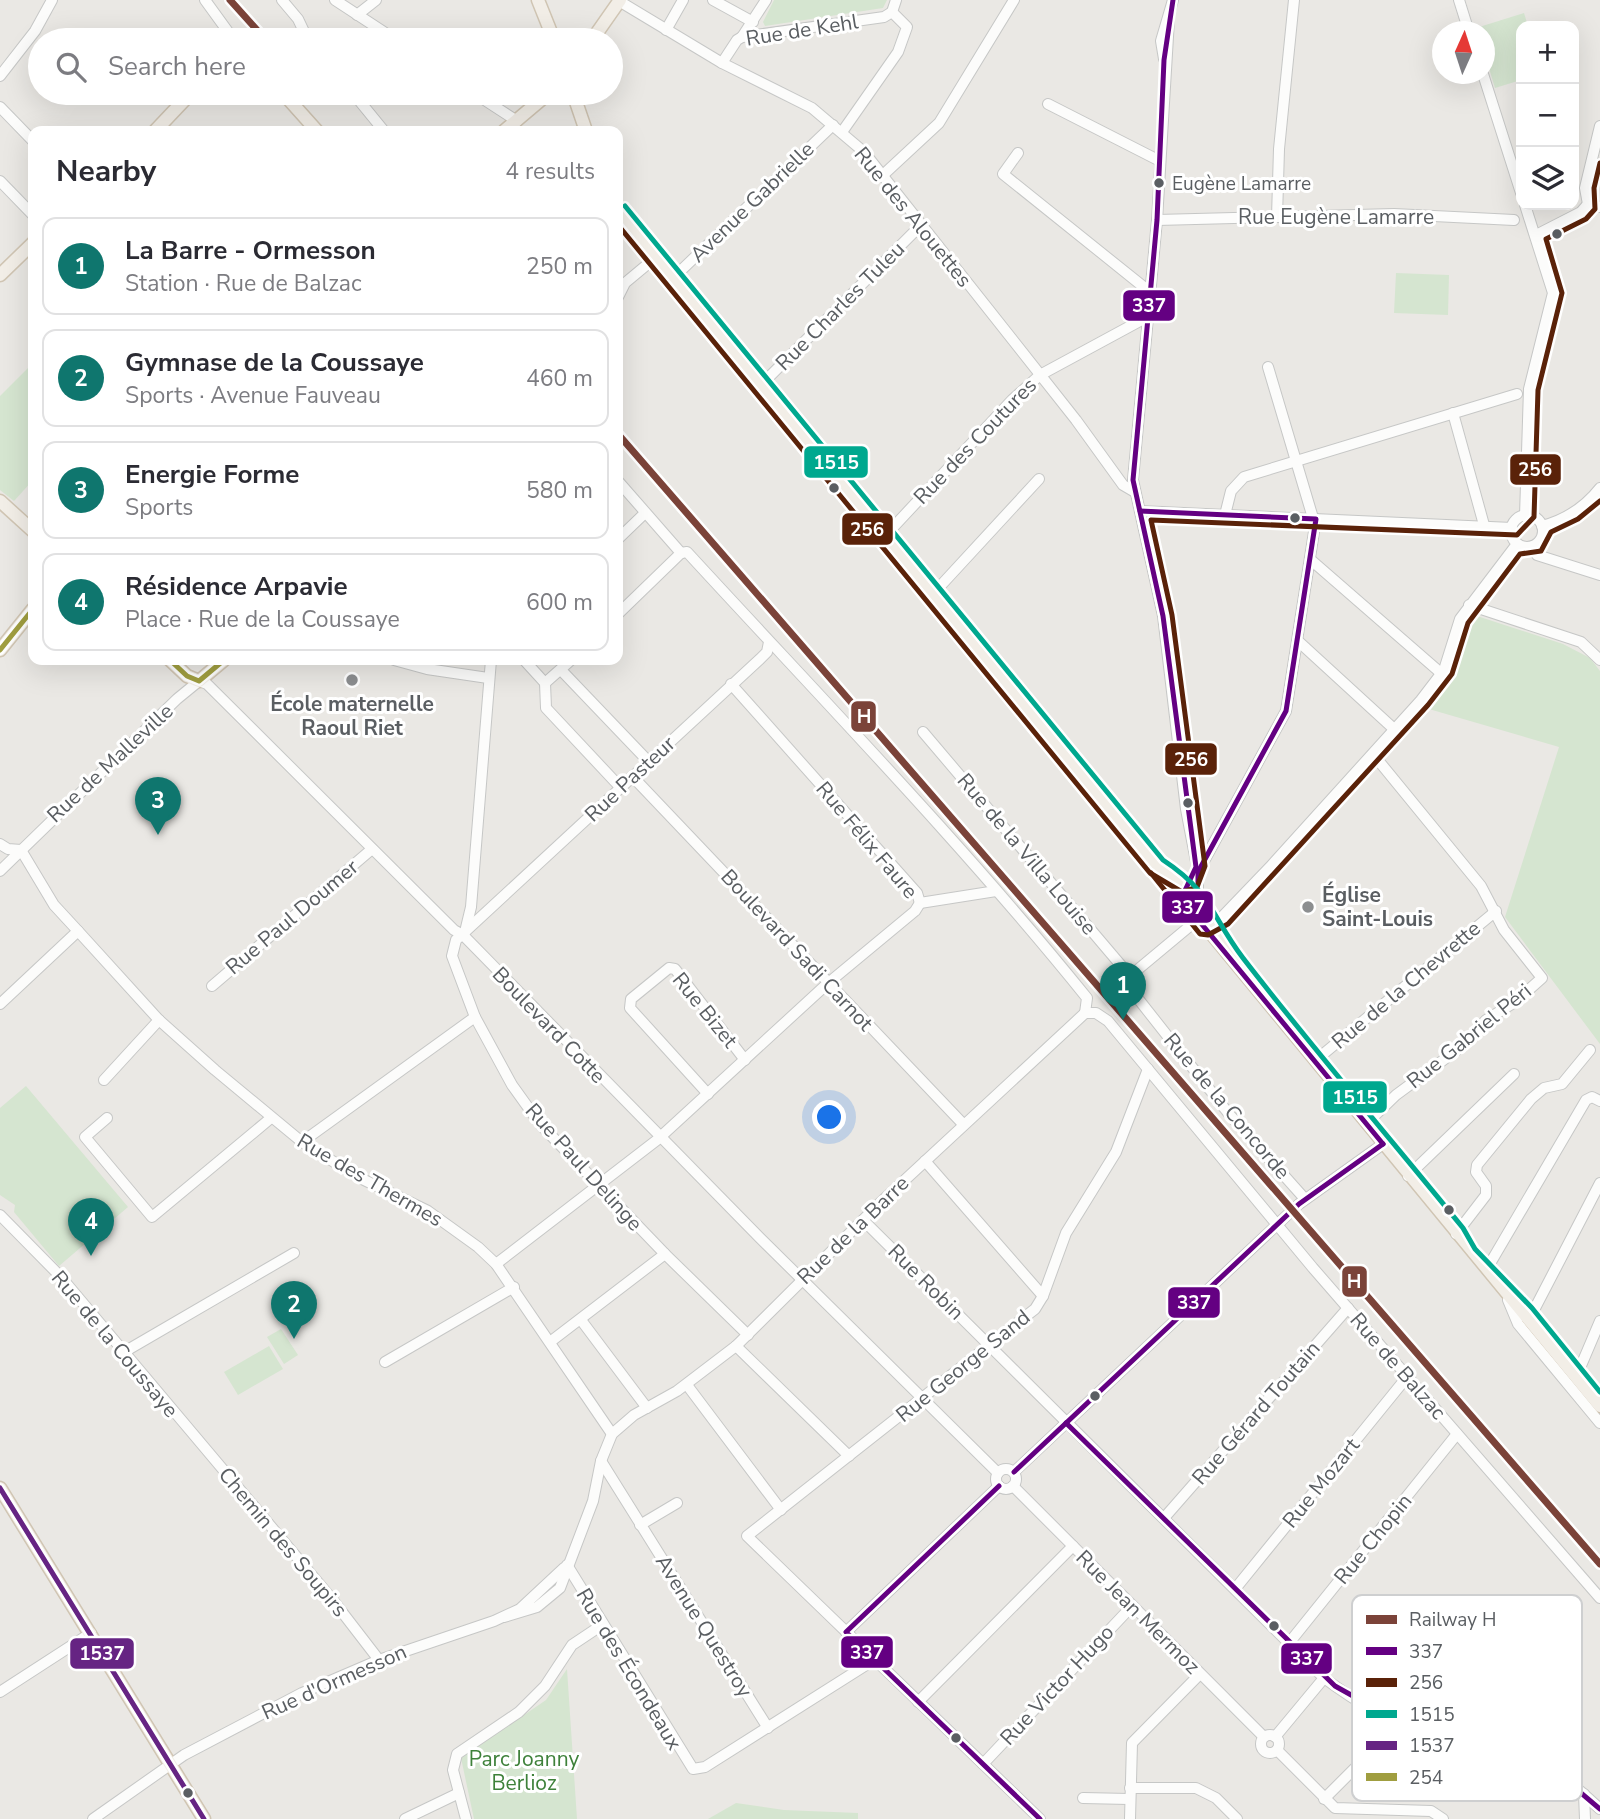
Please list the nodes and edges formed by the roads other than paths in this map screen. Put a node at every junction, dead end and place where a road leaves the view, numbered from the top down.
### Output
1 (52, 0) edge
2 (205, 0) edge
3 (335, 0) edge
4 (376, 0) edge
5 (538, 0) edge
6 (620, 0) edge
7 (683, 0) edge
8 (713, 0) edge
9 (766, 0) edge
10 (896, 0) edge
11 (1014, 0) edge
12 (1173, 0) edge
13 (1294, 0) edge
14 (1459, 0) edge
15 (285, 2) edge
16 (892, 12) junction
17 (276, 13) dead end
18 (357, 15) junction
19 (1466, 21) edge
20 (753, 22) junction
21 (37, 28) edge
22 (225, 28) edge
23 (305, 28) edge
24 (377, 28) edge
25 (549, 28) edge
26 (600, 28) edge
27 (666, 30) junction
28 (742, 37) junction
29 (28, 40) edge
30 (722, 62) junction
31 (0, 76) edge
32 (1486, 84) edge
33 (1048, 104) dead end
34 (180, 105) edge
35 (294, 105) edge
36 (364, 105) edge
37 (492, 105) edge
38 (535, 105) edge
39 (577, 105) edge
40 (0, 107) edge
41 (517, 121) junction
42 (833, 125) junction
43 (160, 126) edge
44 (313, 126) edge
45 (382, 126) edge
46 (510, 126) edge
47 (584, 126) edge
48 (1600, 126) edge
49 (842, 132) junction
50 (28, 136) edge
51 (1018, 153) dead end
52 (1160, 161) junction
53 (883, 175) junction
54 (1516, 178) edge
55 (0, 181) edge
56 (1588, 204) junction
57 (1600, 207) edge
58 (28, 210) edge
59 (1527, 210) edge
60 (1277, 217) junction
61 (623, 218) edge
62 (1157, 220) junction
63 (1514, 220) dead end
64 (921, 226) junction
65 (1536, 235) junction
66 (28, 248) edge
67 (655, 258) junction
68 (0, 275) edge
69 (672, 279) junction
70 (623, 287) edge
71 (1150, 292) junction
72 (1149, 316) junction
73 (1268, 366) dead end
74 (1040, 375) junction
75 (760, 386) junction
76 (1517, 394) dead end
77 (1454, 413) junction
78 (1296, 461) junction
79 (1039, 479) dead end
80 (623, 487) edge
81 (1600, 488) edge
82 (1135, 492) junction
83 (0, 494) edge
84 (0, 501) edge
85 (1140, 511) junction
86 (645, 513) junction
87 (1225, 514) junction
88 (1525, 516) junction
89 (28, 518) edge
90 (1314, 519) junction
91 (1484, 525) junction
92 (28, 526) edge
93 (1542, 526) junction
94 (1512, 528) junction
95 (623, 534) edge
96 (884, 537) junction
97 (1517, 544) junction
98 (1533, 546) junction
99 (681, 553) junction
100 (1311, 560) junction
101 (1600, 576) edge
102 (932, 595) junction
103 (1469, 605) junction
104 (623, 609) edge
105 (28, 615) edge
106 (1298, 641) junction
107 (769, 642) junction
108 (1581, 642) junction
109 (1600, 648) edge
110 (0, 650) edge
111 (1600, 660) edge
112 (175, 665) edge
113 (218, 665) edge
114 (412, 665) edge
115 (490, 665) edge
116 (529, 665) edge
117 (536, 665) edge
118 (566, 665) edge
119 (561, 670) junction
120 (1442, 674) junction
121 (488, 678) junction
122 (199, 681) junction
123 (547, 681) junction
124 (731, 684) junction
125 (1394, 729) junction
126 (923, 732) dead end
127 (1373, 754) junction
128 (648, 761) junction
129 (632, 776) junction
130 (620, 787) junction
131 (0, 844) edge
132 (372, 849) junction
133 (21, 850) junction
134 (1157, 867) junction
135 (1197, 869) junction
136 (0, 871) edge
137 (1186, 883) junction
138 (996, 891) junction
139 (1181, 899) junction
140 (1198, 900) junction
141 (920, 903) junction
142 (471, 907) junction
143 (1496, 911) junction
144 (486, 914) junction
145 (1206, 920) junction
146 (78, 931) junction
147 (463, 935) junction
148 (1130, 976) junction
149 (827, 984) junction
150 (212, 986) dead end
151 (3, 997) edge
152 (1085, 1013) junction
153 (475, 1017) junction
154 (159, 1020) junction
155 (1590, 1050) dead end
156 (745, 1060) junction
157 (1316, 1060) junction
158 (1148, 1069) junction
159 (1514, 1074) dead end
160 (104, 1080) dead end
161 (708, 1094) junction
162 (1600, 1101) edge
163 (107, 1118) dead end
164 (271, 1118) junction
165 (1367, 1123) junction
166 (963, 1124) junction
167 (659, 1137) junction
168 (302, 1142) junction
169 (1383, 1144) junction
170 (925, 1161) junction
171 (1408, 1176) junction
172 (1600, 1183) edge
173 (599, 1185) junction
174 (1306, 1199) junction
175 (0, 1205) edge
176 (0, 1215) edge
177 (863, 1220) junction
178 (1278, 1225) junction
179 (1456, 1234) junction
180 (1470, 1251) junction
181 (294, 1253) dead end
182 (664, 1254) junction
183 (45, 1262) junction
184 (496, 1264) junction
185 (1488, 1268) junction
186 (803, 1278) junction
187 (514, 1287) junction
188 (1043, 1296) junction
189 (1510, 1298) junction
190 (1348, 1308) junction
191 (1529, 1313) junction
192 (581, 1320) junction
193 (1600, 1321) edge
194 (748, 1335) junction
195 (550, 1342) junction
196 (989, 1345) junction
197 (736, 1346) junction
198 (124, 1353) junction
199 (385, 1362) dead end
200 (1580, 1368) junction
201 (1407, 1377) junction
202 (687, 1385) junction
203 (1600, 1394) edge
204 (923, 1398) junction
205 (1600, 1406) edge
206 (646, 1408) junction
207 (1066, 1423) junction
208 (1600, 1423) edge
209 (185, 1426) joint
210 (612, 1434) junction
211 (1457, 1434) junction
212 (849, 1456) junction
213 (601, 1461) junction
214 (1014, 1472) junction
215 (998, 1473) junction
216 (999, 1486) junction
217 (1013, 1486) junction
218 (0, 1488) edge
219 (677, 1503) dead end
220 (780, 1510) junction
221 (1164, 1518) junction
222 (640, 1525) junction
223 (1073, 1546) junction
224 (567, 1565) junction
225 (1235, 1589) junction
226 (1600, 1598) edge
227 (1132, 1605) junction
228 (602, 1625) junction
229 (846, 1632) junction
230 (91, 1633) junction
231 (1289, 1643) junction
232 (379, 1660) junction
233 (874, 1660) junction
234 (1200, 1674) junction
235 (1324, 1678) junction
236 (1, 1689) edge
237 (1352, 1697) edge
238 (918, 1702) junction
239 (768, 1728) junction
240 (1269, 1737) junction
241 (1277, 1750) junction
242 (172, 1763) junction
243 (983, 1764) junction
244 (1352, 1771) edge
245 (1130, 1788) junction
246 (459, 1793) junction
247 (1584, 1794) joint
248 (1083, 1798) dead end
249 (1324, 1799) junction
250 (1129, 1800) junction
251 (1600, 1809) edge
252 (1388, 1815) edge
253 (1440, 1818) edge
254 (93, 1819) edge
255 (204, 1819) edge
256 (405, 1819) edge
257 (466, 1819) edge
258 (1040, 1819) edge
259 (1130, 1819) edge
260 (1237, 1819) edge
261 (1585, 1819) edge

1 - 21 street
2 - 22 street
3 - 18 street
4 - 18 street
5 - 25 main road
6 - 26 main road
6 - 27 street, Rue des Alouettes
7 - 27 street
8 - 20 street
9 - 20 street
10 - 16 street
11 - 53 street
12 - 52 street
13 - 60 street
14 - 19 street
15 - 17 street
15 - 23 street
16 - 28 street, Rue de Kehl
16 - 49 street
18 - 24 street
20 - 28 street
27 - 30 street, Rue des Alouettes
28 - 30 street, Rue de Kehl
29 - 31 street
30 - 42 street, Rue des Alouettes
32 - 54 street
33 - 52 street
34 - 43 main road
35 - 44 main road
36 - 45 street
37 - 41 street
38 - 41 main road
39 - 47 main road
40 - 50 street
41 - 46 main road
42 - 49 street, Rue des Alouettes
42 - 69 street, Avenue Gabrielle
48 - 56 street
49 - 53 street, Rue des Alouettes
51 - 71 street
52 - 62 street
53 - 64 street, Rue des Alouettes
55 - 58 street
56 - 57 street
56 - 65 street
59 - 65 street
60 - 62 street, Rue Eugène Lamarre
60 - 63 street, Rue Eugène Lamarre
61 - 67 main road
62 - 71 street
64 - 74 street, Rue des Alouettes
64 - 75 street, Rue Charles Tuleu
65 - 88 street
66 - 68 main road
67 - 69 main road
67 - 70 street
69 - 75 main road
71 - 72 street
72 - 74 street, Rue des Coutures
72 - 82 street
73 - 78 street
74 - 82 street, Rue des Alouettes
74 - 96 street, Rue des Coutures
75 - 96 main road
76 - 77 street
77 - 78 street
77 - 91 street
78 - 87 street
78 - 90 street
79 - 102 street
80 - 86 street
81 - 93 street
82 - 85 street
83 - 89 main road
84 - 92 main road
85 - 87 street
85 - 135 street
86 - 95 street
86 - 99 street
87 - 90 street
88 - 93 street
88 - 94 street
90 - 91 street
90 - 100 street
91 - 94 street
93 - 98 street
94 - 97 street
96 - 102 main road
97 - 98 street
97 - 103 street
98 - 101 street
99 - 104 street
99 - 107 street
100 - 106 street
100 - 120 street
102 - 134 main road
103 - 108 street
103 - 120 street
105 - 110 main road
106 - 125 street
106 - 135 street
107 - 124 street, Rue Pasteur
107 - 138 street
108 - 109 street
108 - 111 street
112 - 122 main road, Boulevard Cotte
113 - 122 main road, Rue de Malleville
114 - 121 street
115 - 121 street, Rue Paul Delinge
116 - 123 street
117 - 123 street
118 - 119 street
119 - 123 street
119 - 128 street
120 - 125 street
121 - 142 street, Rue Paul Delinge
122 - 132 street, Boulevard Cotte
122 - 133 street, Rue de Malleville
123 - 130 street
124 - 128 street, Rue Pasteur
124 - 141 street, Rue Félix Faure
125 - 127 street
126 - 148 street, Rue de la Villa Louise
127 - 143 street
127 - 145 street
128 - 129 street, Rue Pasteur
129 - 130 street, Rue Pasteur
129 - 149 street, Boulevard Sadi Carnot
130 - 144 street, Rue Pasteur
131 - 133 street
132 - 147 street, Boulevard Cotte
132 - 150 street, Rue Paul Doumer
133 - 136 street, Rue de Malleville
133 - 146 street, Rue des Thermes
134 - 137 main road
134 - 139 main road
135 - 137 street
135 - 140 street
137 - 139 street
137 - 140 main road
138 - 141 street
138 - 152 street
139 - 145 main road
140 - 145 main road
141 - 149 street, Rue Félix Faure
142 - 144 street
142 - 147 street, Rue Paul Delinge
143 - 157 street, Rue de la Chevrette
143 - 165 street, Rue Gabriel Péri
144 - 147 street, Rue Pasteur
145 - 148 street
145 - 157 main road
146 - 151 street
146 - 154 street, Rue des Thermes
147 - 153 street, Rue Paul Delinge
147 - 167 street, Boulevard Cotte
148 - 174 street, Rue de la Concorde
149 - 156 street, Rue Félix Faure
149 - 166 street, Boulevard Sadi Carnot
152 - 158 street, Rue de Balzac
152 - 166 street, Rue de la Barre
153 - 168 street
153 - 173 street, Rue Paul Delinge
154 - 160 street
154 - 164 street, Rue des Thermes
155 - 179 street
156 - 161 street, Rue Félix Faure
156 - 161 street, Rue Bizet
157 - 165 main road
158 - 178 street, Rue de Balzac
158 - 188 street, Rue George Sand
159 - 171 street
161 - 167 street, Rue Félix Faure
162 - 185 street
163 - 164 street
164 - 168 street, Rue des Thermes
165 - 169 main road
166 - 170 street, Rue de la Barre
167 - 173 street, Rue Félix Faure
167 - 186 street, Boulevard Cotte
168 - 184 street, Rue des Thermes
169 - 171 main road
169 - 174 street
170 - 177 street, Rue de la Barre
170 - 188 street
171 - 179 main road
172 - 191 street
173 - 182 street, Rue Paul Delinge
173 - 184 street, Rue Félix Faure
174 - 178 street
175 - 183 street, Rue de la Coussaye
176 - 183 street, Rue de la Coussaye
177 - 186 street, Rue de la Barre
177 - 196 street, Rue Robin
178 - 190 street, Rue de Balzac
178 - 207 street
179 - 180 main road
180 - 185 main road
180 - 189 main road
181 - 198 street
182 - 192 street
182 - 194 street, Rue Paul Delinge
183 - 198 street, Rue de la Coussaye
184 - 187 street, Rue des Thermes
185 - 189 main road
186 - 194 street, Rue de la Barre
186 - 204 street, Boulevard Cotte
187 - 195 street, Rue des Thermes
187 - 199 street
188 - 196 street, Rue George Sand
189 - 191 main road
189 - 208 street
190 - 201 street, Rue de Balzac
190 - 221 street, Rue Gérard Toutain
191 - 200 street
191 - 205 main road
192 - 195 street
192 - 206 street
193 - 200 street
194 - 197 street, Rue de la Barre
195 - 210 street, Rue des Thermes
196 - 204 street, Rue George Sand
196 - 207 street, Rue Robin
197 - 202 street, Rue de la Barre
197 - 212 street
198 - 209 street, Rue de la Coussaye
200 - 203 street
201 - 211 street, Rue de Balzac
201 - 225 street, Rue Mozart
202 - 206 street, Rue de la Barre
202 - 220 street
204 - 212 street, Rue George Sand
204 - 215 street
206 - 210 street, Rue de la Barre
207 - 214 street
207 - 221 street, Rue Robin
209 - 232 street, Chemin des Soupirs
210 - 213 street, Rue d'Ormesson
211 - 226 street, Rue de Balzac
211 - 231 street, Rue Chopin
212 - 220 street, Rue George Sand
213 - 222 street, Avenue Questroy
213 - 224 street, Rue d'Ormesson
214 - 215 street
214 - 217 street
215 - 216 street
216 - 217 street
216 - 229 street
217 - 223 street, Rue Jean Mermoz
218 - 230 main road
219 - 222 street
220 - 229 street, Rue George Sand
221 - 225 street, Rue Robin
222 - 239 street, Avenue Questroy
223 - 227 street, Rue Jean Mermoz
223 - 238 street
224 - 228 street, Rue des Écondeaux
224 - 232 street, Rue d'Ormesson
225 - 231 street, Rue Robin
227 - 234 street, Rue Jean Mermoz
227 - 243 street, Rue Victor Hugo
228 - 239 street, Rue des Écondeaux
228 - 246 street
229 - 233 street
230 - 236 street
230 - 242 main road
231 - 235 street, Rue Robin
232 - 242 street, Rue d'Ormesson
233 - 238 street
233 - 239 street, Rue des Écondeaux
234 - 240 street, Rue Jean Mermoz
234 - 245 street
235 - 237 street, Rue Robin
235 - 240 street
238 - 243 street
240 - 241 street
240 - 241 street
241 - 249 street
242 - 254 street, Rue d'Ormesson
242 - 255 main road
243 - 258 street
244 - 249 street
245 - 250 street
245 - 260 street
246 - 256 street
246 - 257 street
247 - 251 street, Rue Robin
247 - 261 street
248 - 250 street
249 - 252 street
250 - 259 street
252 - 253 street

